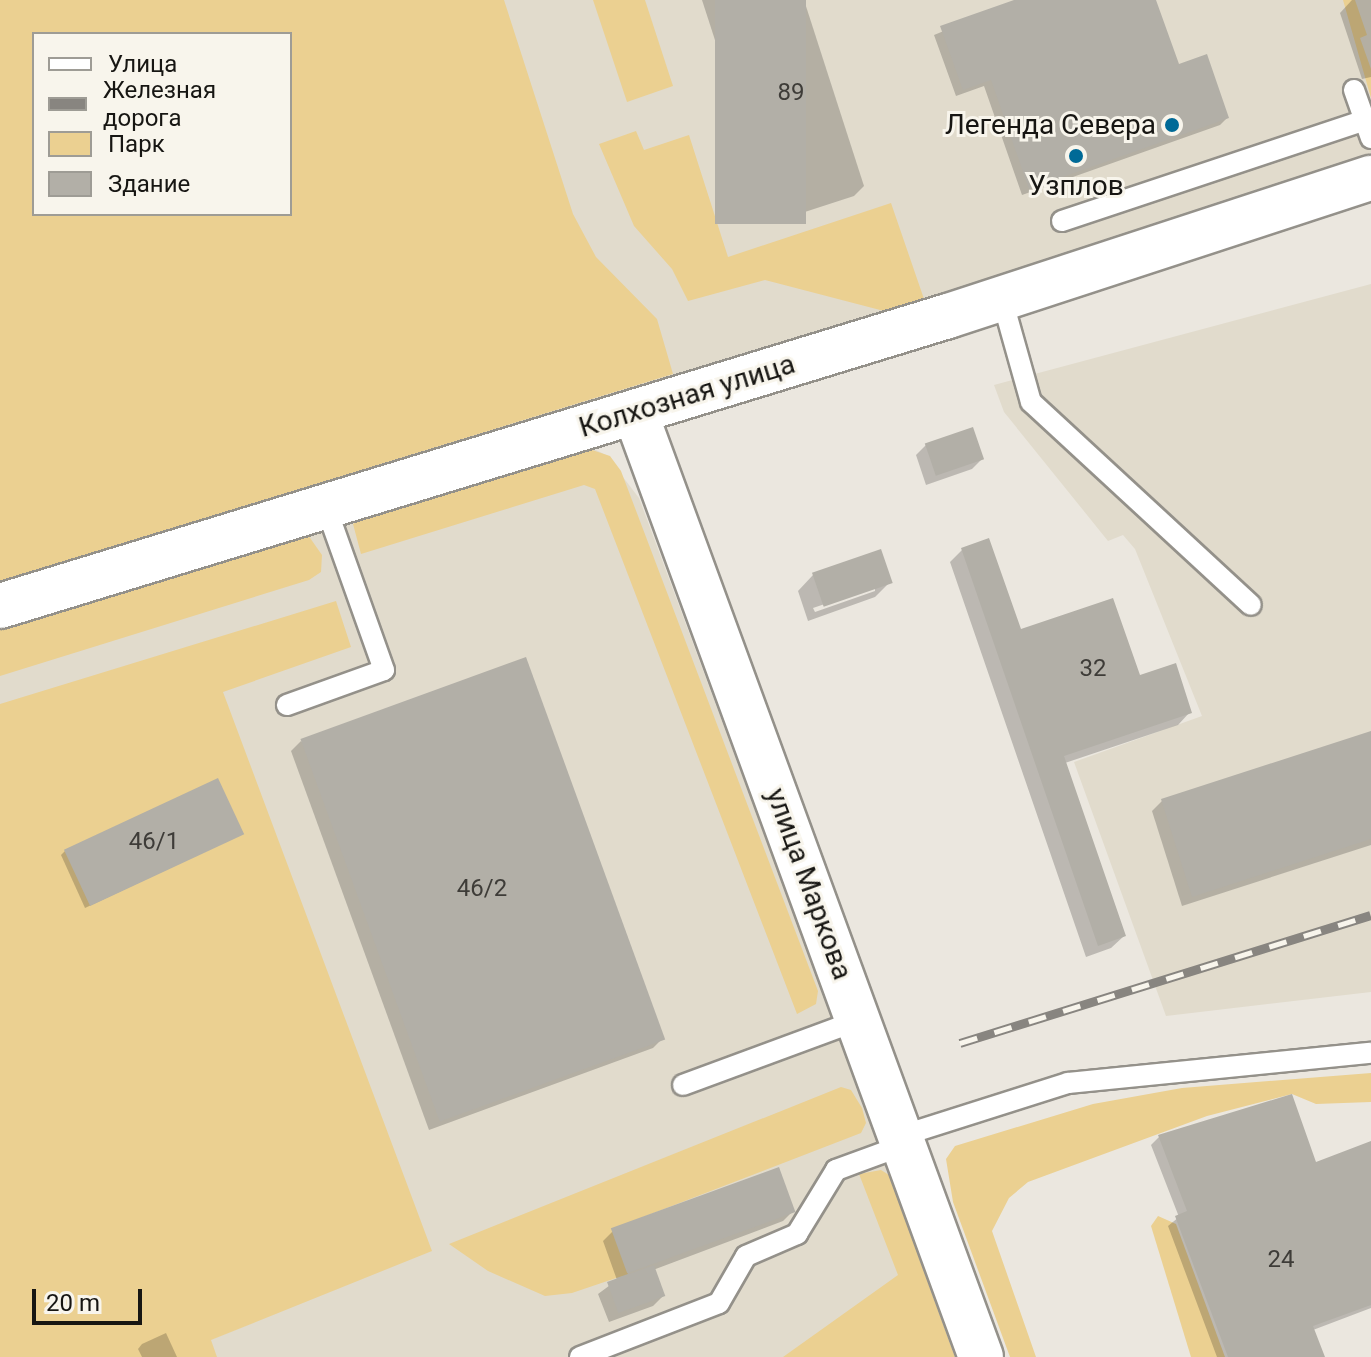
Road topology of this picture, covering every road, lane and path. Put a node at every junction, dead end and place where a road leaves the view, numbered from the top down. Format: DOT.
graph roads {
  1 [pos="1354,90"];
  2 [pos="1368,129"];
  3 [pos="1371,178"];
  4 [pos="1062,221"];
  5 [pos="1002,299"];
  6 [pos="635,412"];
  7 [pos="326,507"];
  8 [pos="1251,605"];
  9 [pos="0,606"];
  10 [pos="287,705"];
  11 [pos="859,1020"];
  12 [pos="1371,1053"];
  13 [pos="683,1085"];
  14 [pos="903,1140"];
  15 [pos="580,1357"];
  16 [pos="981,1357"];
  1 -- 2 [label="lane"];
  2 -- 4 [label="lane"];
  3 -- 5 [label="street, Колхозная улица"];
  5 -- 6 [label="street, Колхозная улица"];
  5 -- 8 [label="lane"];
  6 -- 7 [label="street, Колхозная улица"];
  6 -- 11 [label="street, улица Маркова"];
  7 -- 9 [label="street, Колхозная улица"];
  7 -- 10 [label="lane"];
  11 -- 13 [label="lane"];
  11 -- 14 [label="street, улица Маркова"];
  12 -- 14 [label="lane"];
  14 -- 15 [label="lane"];
  14 -- 16 [label="street, улица Маркова"];
}
